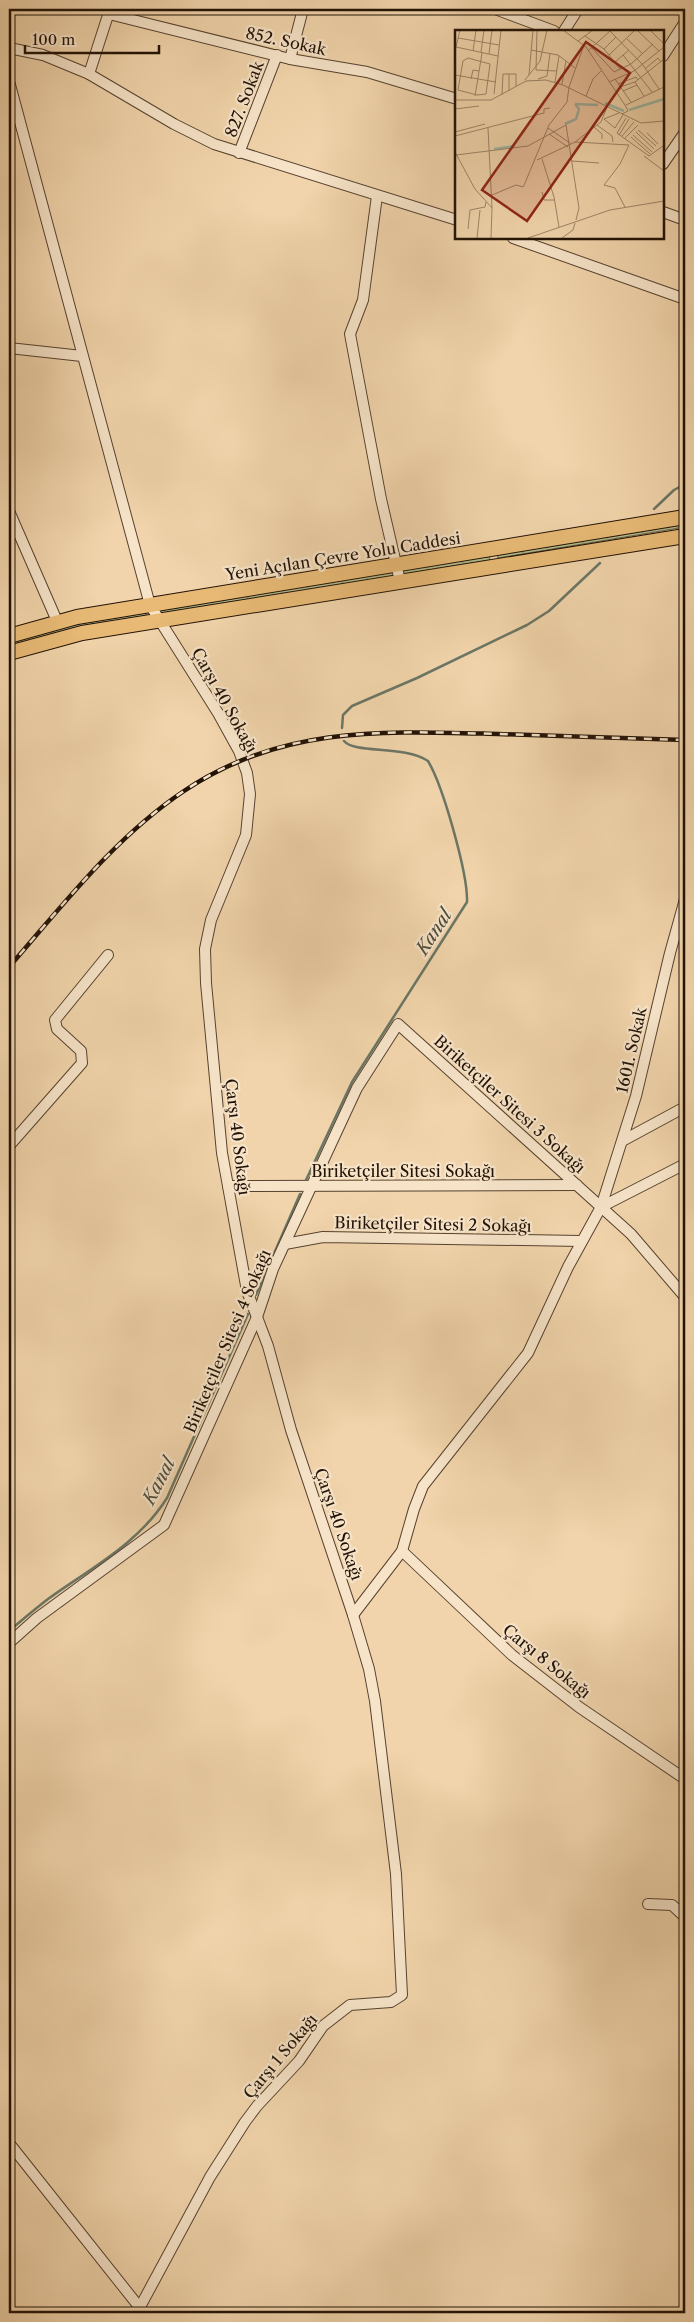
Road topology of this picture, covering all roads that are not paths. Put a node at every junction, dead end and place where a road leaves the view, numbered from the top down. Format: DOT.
graph roads {
  1 [pos="303,9"];
  2 [pos="495,9"];
  3 [pos="578,9"];
  4 [pos="109,11"];
  5 [pos="685,22"];
  6 [pos="551,30"];
  7 [pos="565,30"];
  8 [pos="9,48"];
  9 [pos="664,54"];
  10 [pos="277,55"];
  11 [pos="290,59"];
  12 [pos="89,74"];
  13 [pos="9,81"];
  14 [pos="455,99"];
  15 [pos="685,132"];
  16 [pos="239,153"];
  17 [pos="664,163"];
  18 [pos="377,196"];
  19 [pos="664,212"];
  20 [pos="455,220"];
  21 [pos="685,220"];
  22 [pos="522,239"];
  23 [pos="541,241"];
  24 [pos="685,299"];
  25 [pos="9,348"];
  26 [pos="82,356"];
  27 [pos="9,511"];
  28 [pos="685,517"];
  29 [pos="685,536"];
  30 [pos="396,564"];
  31 [pos="400,581"];
  32 [pos="150,605"];
  33 [pos="58,621"];
  34 [pos="158,621"];
  35 [pos="9,636"];
  36 [pos="9,653"];
  37 [pos="685,899"];
  38 [pos="108,954"];
  39 [pos="398,1024"];
  40 [pos="685,1107"];
  41 [pos="624,1140"];
  42 [pos="9,1146"];
  43 [pos="685,1164"];
  44 [pos="577,1185"];
  45 [pos="228,1186"];
  46 [pos="311,1187"];
  47 [pos="601,1206"];
  48 [pos="581,1241"];
  49 [pos="285,1244"];
  50 [pos="685,1296"];
  51 [pos="257,1317"];
  52 [pos="402,1552"];
  53 [pos="353,1615"];
  54 [pos="9,1643"];
  55 [pos="369,1669"];
  56 [pos="685,1779"];
  57 [pos="648,1904"];
  58 [pos="685,1916"];
  59 [pos="9,2143"];
  60 [pos="142,2310"];
  1 -- 11 [label="street, 827. Sokak"];
  2 -- 6 [label="street"];
  3 -- 7 [label="street"];
  4 -- 10 [label="street, 852. Sokak"];
  4 -- 12 [label="street"];
  5 -- 9 [label="street"];
  8 -- 12 [label="street"];
  10 -- 11 [label="street, 852. Sokak"];
  10 -- 16 [label="street, 827. Sokak"];
  11 -- 14 [label="street, 852. Sokak"];
  12 -- 16 [label="street"];
  13 -- 26 [label="street, Çarşı 40 Sokağı"];
  15 -- 17 [label="street"];
  16 -- 18 [label="street"];
  18 -- 20 [label="street"];
  18 -- 30 [label="street"];
  19 -- 21 [label="street"];
  22 -- 23 [label="street"];
  23 -- 24 [label="street"];
  25 -- 26 [label="street"];
  26 -- 32 [label="street, Çarşı 40 Sokağı"];
  27 -- 33 [label="street"];
  28 -- 30 [label="main road, Yeni Açılan Çevre Yolu Caddesi"];
  29 -- 31 [label="main road, Yeni Açılan Çevre Yolu Caddesi"];
  30 -- 31 [label="street"];
  30 -- 32 [label="main road, Yeni Açılan Çevre Yolu Caddesi"];
  31 -- 34 [label="main road, Yeni Açılan Çevre Yolu Caddesi"];
  32 -- 33 [label="main road, Yeni Açılan Çevre Yolu Caddesi"];
  32 -- 34 [label="street, Çarşı 40 Sokağı"];
  33 -- 35 [label="main road, Yeni Açılan Çevre Yolu Caddesi"];
  34 -- 36 [label="main road, Yeni Açılan Çevre Yolu Caddesi"];
  34 -- 45 [label="street, Çarşı 40 Sokağı"];
  37 -- 41 [label="street, 1601. Sokak"];
  38 -- 42 [label="street"];
  39 -- 44 [label="street, Biriketçiler Sitesi 3 Sokağı"];
  39 -- 46 [label="street, Biriketçiler Sitesi 4 Sokağı"];
  40 -- 41 [label="street"];
  41 -- 47 [label="street, 1601. Sokak"];
  43 -- 47 [label="street"];
  44 -- 46 [label="street, Biriketçiler Sitesi Sokağı"];
  44 -- 47 [label="street, Biriketçiler Sitesi 3 Sokağı"];
  45 -- 46 [label="street, Biriketçiler Sitesi Sokağı"];
  45 -- 51 [label="street, Çarşı 40 Sokağı"];
  46 -- 49 [label="street, Biriketçiler Sitesi 4 Sokağı"];
  47 -- 48 [label="street, 1601. Sokak"];
  47 -- 50 [label="street, Biriketçiler Sitesi 3 Sokağı"];
  48 -- 49 [label="street, Biriketçiler Sitesi 2 Sokağı"];
  48 -- 52 [label="street, 1601. Sokak"];
  49 -- 51 [label="street, Biriketçiler Sitesi 4 Sokağı"];
  51 -- 53 [label="street, Çarşı 40 Sokağı"];
  51 -- 54 [label="street, Biriketçiler Sitesi 4 Sokağı"];
  52 -- 53 [label="street"];
  52 -- 56 [label="street, Çarşı 8 Sokağı"];
  53 -- 55 [label="street, Çarşı 40 Sokağı"];
  55 -- 60 [label="street, Çarşı 1 Sokağı"];
  57 -- 58 [label="street"];
  59 -- 60 [label="street"];
}
